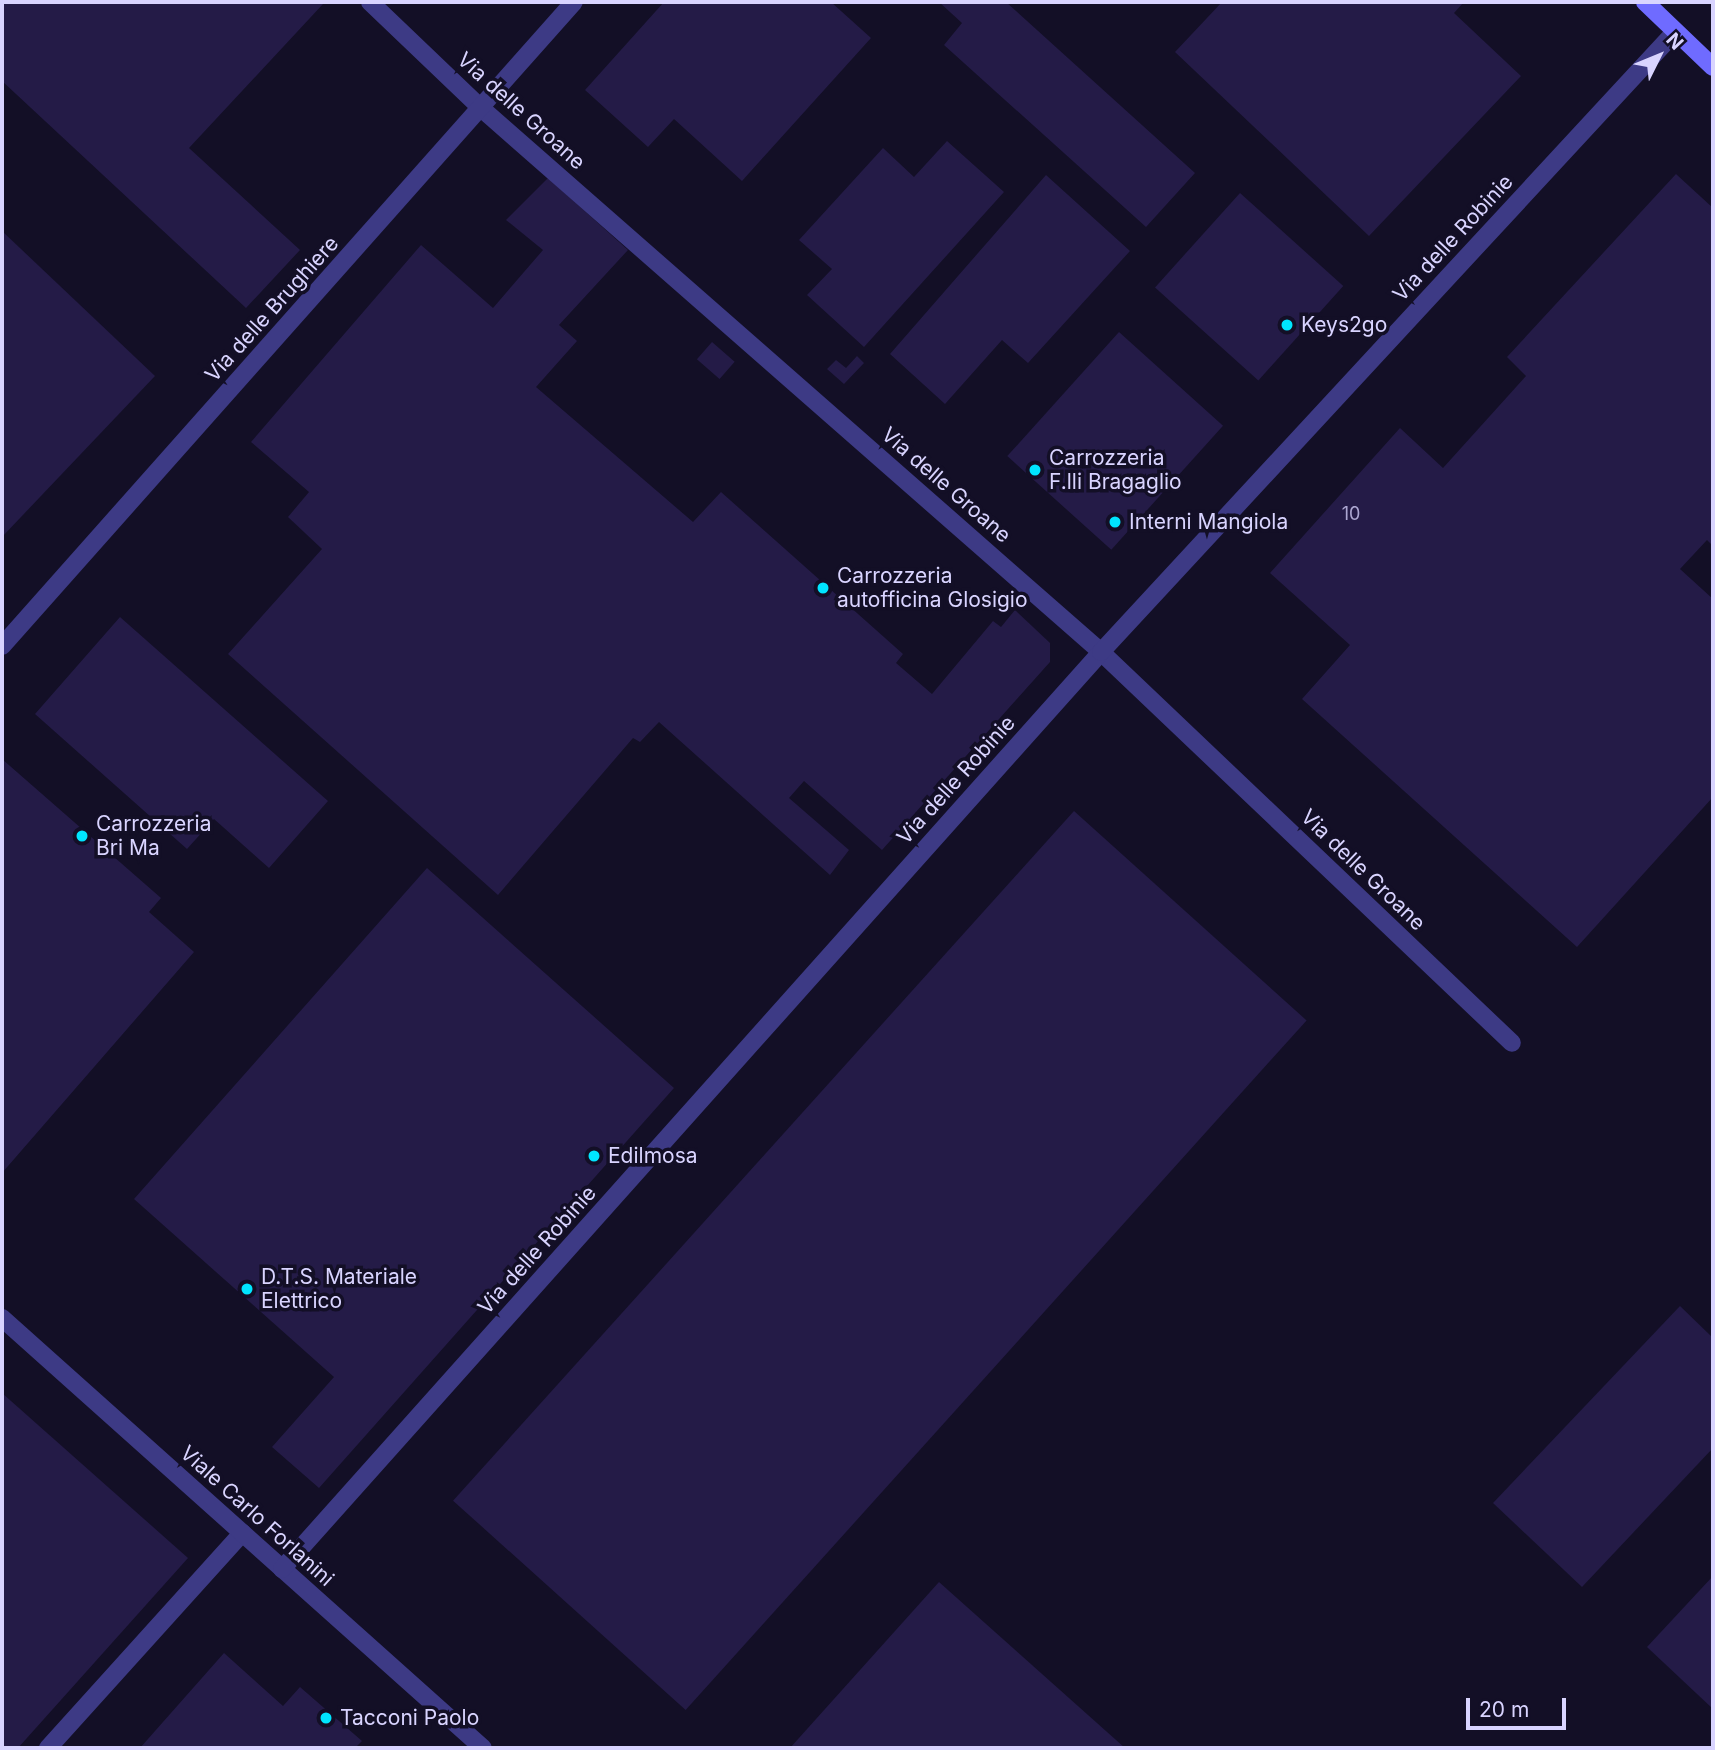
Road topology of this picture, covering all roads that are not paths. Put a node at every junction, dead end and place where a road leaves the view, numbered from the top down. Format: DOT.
graph roads {
  1 [pos="370,2"];
  2 [pos="575,2"];
  3 [pos="1645,2"];
  4 [pos="1675,32"];
  5 [pos="1713,67"];
  6 [pos="481,108"];
  7 [pos="2,646"];
  8 [pos="1101,652"];
  9 [pos="1512,1043"];
  10 [pos="2,1318"];
  11 [pos="242,1533"];
  12 [pos="282,1569"];
  13 [pos="48,1748"];
  14 [pos="483,1748"];
  1 -- 6 [label="street, Via delle Groane"];
  2 -- 6 [label="street, Via delle Brughiere"];
  3 -- 4 [label="street"];
  4 -- 5 [label="street"];
  4 -- 8 [label="street, Via delle Robinie"];
  6 -- 7 [label="street, Via delle Brughiere"];
  6 -- 8 [label="street, Via delle Groane"];
  8 -- 9 [label="street, Via delle Groane"];
  8 -- 12 [label="street, Via delle Robinie"];
  10 -- 11 [label="street, Viale Carlo Forlanini"];
  11 -- 12 [label="street, Viale Carlo Forlanini"];
  11 -- 13 [label="street"];
  12 -- 14 [label="street, Viale Carlo Forlanini"];
}
